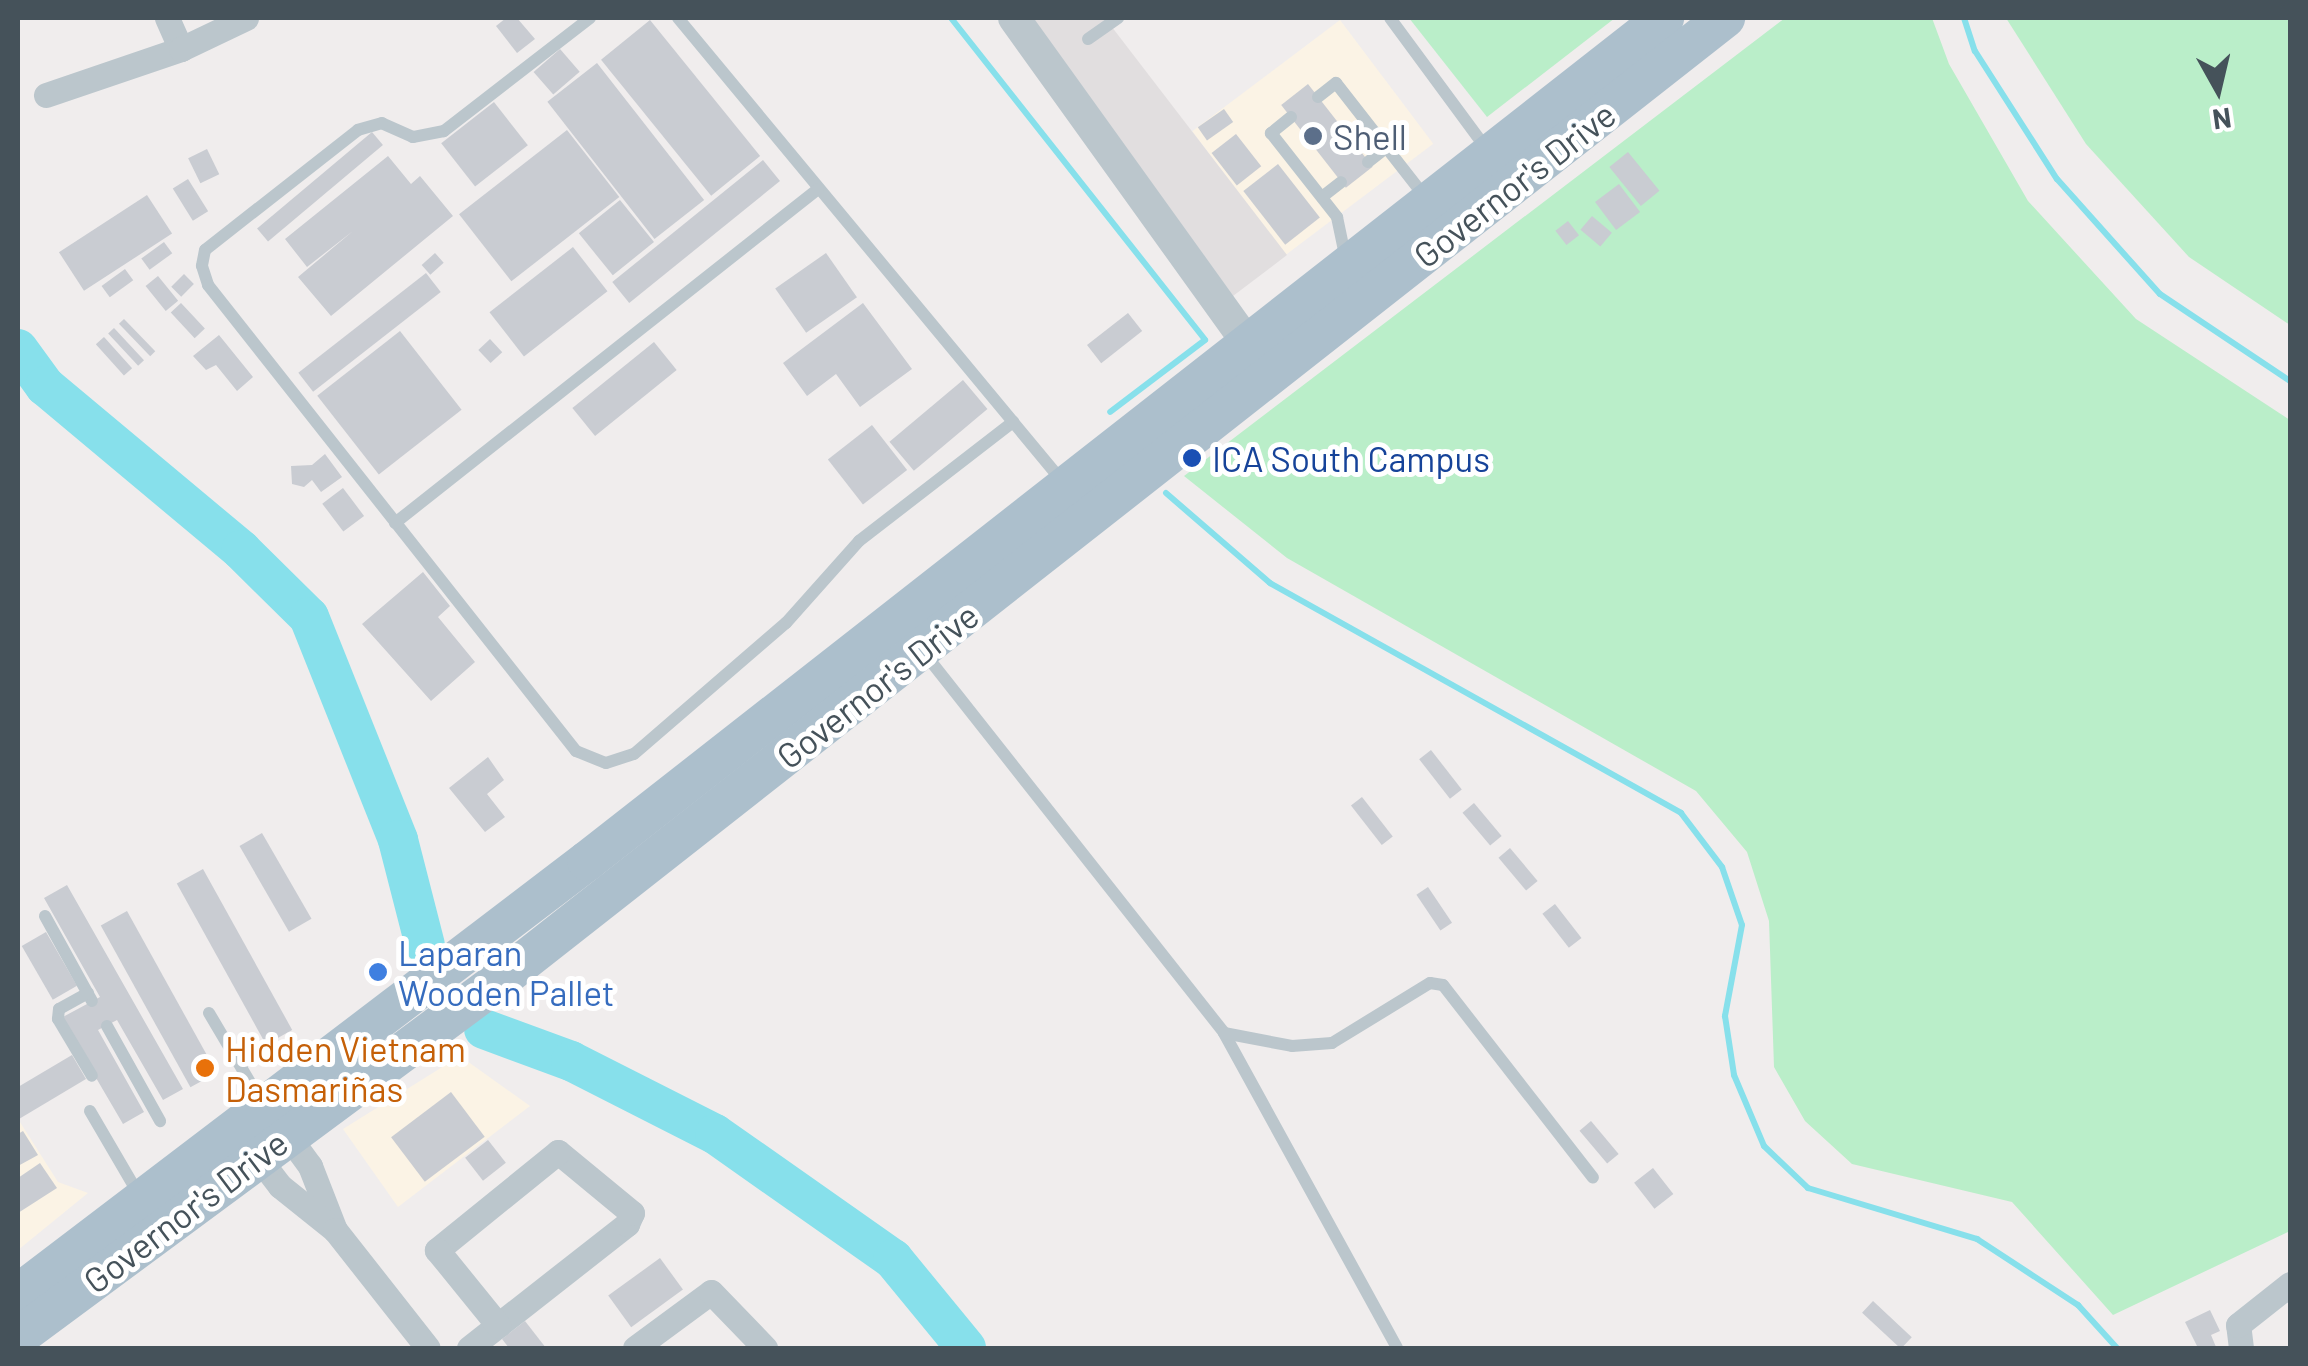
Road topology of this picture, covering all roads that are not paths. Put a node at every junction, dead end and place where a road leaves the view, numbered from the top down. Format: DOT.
graph roads {
  1 [pos="167,18"];
  2 [pos="246,18"];
  3 [pos="590,18"];
  4 [pos="678,18"];
  5 [pos="1014,18"];
  6 [pos="1118,18"];
  7 [pos="1390,18"];
  8 [pos="1664,18"];
  9 [pos="1726,18"];
  10 [pos="1088,39"];
  11 [pos="181,49"];
  12 [pos="46,95"];
  13 [pos="1318,97"];
  14 [pos="1291,117"];
  15 [pos="1386,148"];
  16 [pos="1368,162"];
  17 [pos="1502,169"];
  18 [pos="1342,182"];
  19 [pos="818,189"];
  20 [pos="1322,198"];
  21 [pos="1440,218"];
  22 [pos="1347,268"];
  23 [pos="1260,360"];
  24 [pos="1013,422"];
  25 [pos="1079,502"];
  26 [pos="395,523"];
  27 [pos="909,635"];
  28 [pos="44,916"];
  29 [pos="209,1012"];
  30 [pos="106,1026"];
  31 [pos="1224,1033"];
  32 [pos="92,1076"];
  33 [pos="90,1111"];
  34 [pos="160,1121"];
  35 [pos="261,1131"];
  36 [pos="1594,1178"];
  37 [pos="151,1214"];
  38 [pos="335,1230"];
  39 [pos="2290,1284"];
  40 [pos="18,1294"];
  41 [pos="498,1325"];
  42 [pos="18,1337"];
  43 [pos="428,1348"];
  44 [pos="469,1348"];
  45 [pos="635,1348"];
  46 [pos="765,1348"];
  47 [pos="1397,1348"];
  48 [pos="2241,1348"];
  1 -- 11 [label="street"];
  2 -- 11 [label="street"];
  3 -- 26 [label="lane"];
  4 -- 19 [label="lane"];
  5 -- 23 [label="street"];
  6 -- 10 [label="lane"];
  7 -- 17 [label="lane"];
  8 -- 17 [label="main road, Governor's Drive"];
  9 -- 17 [label="main road, Governor's Drive"];
  11 -- 12 [label="street"];
  13 -- 15 [label="lane"];
  14 -- 20 [label="lane"];
  15 -- 16 [label="lane"];
  15 -- 21 [label="lane"];
  17 -- 21 [label="main road, Governor's Drive"];
  18 -- 20 [label="lane"];
  19 -- 24 [label="lane"];
  19 -- 26 [label="lane"];
  20 -- 22 [label="lane"];
  21 -- 22 [label="main road, Governor's Drive"];
  21 -- 23 [label="main road, Governor's Drive"];
  22 -- 23 [label="main road, Governor's Drive"];
  23 -- 25 [label="main road, Governor's Drive"];
  24 -- 25 [label="lane"];
  24 -- 26 [label="lane"];
  25 -- 27 [label="main road, Governor's Drive"];
  27 -- 31 [label="lane"];
  27 -- 35 [label="main road, Governor's Drive"];
  27 -- 35 [label="main road, Governor's Drive"];
  28 -- 32 [label="lane"];
  29 -- 35 [label="lane"];
  30 -- 34 [label="lane"];
  31 -- 36 [label="lane"];
  31 -- 47 [label="lane"];
  33 -- 37 [label="lane"];
  35 -- 37 [label="main road, Governor's Drive"];
  35 -- 38 [label="street"];
  35 -- 38 [label="street"];
  37 -- 40 [label="main road, Governor's Drive"];
  37 -- 42 [label="main road, Governor's Drive"];
  38 -- 43 [label="street"];
  39 -- 48 [label="street"];
  41 -- 41 [label="street"];
  41 -- 44 [label="street"];
  45 -- 46 [label="street"];
}
